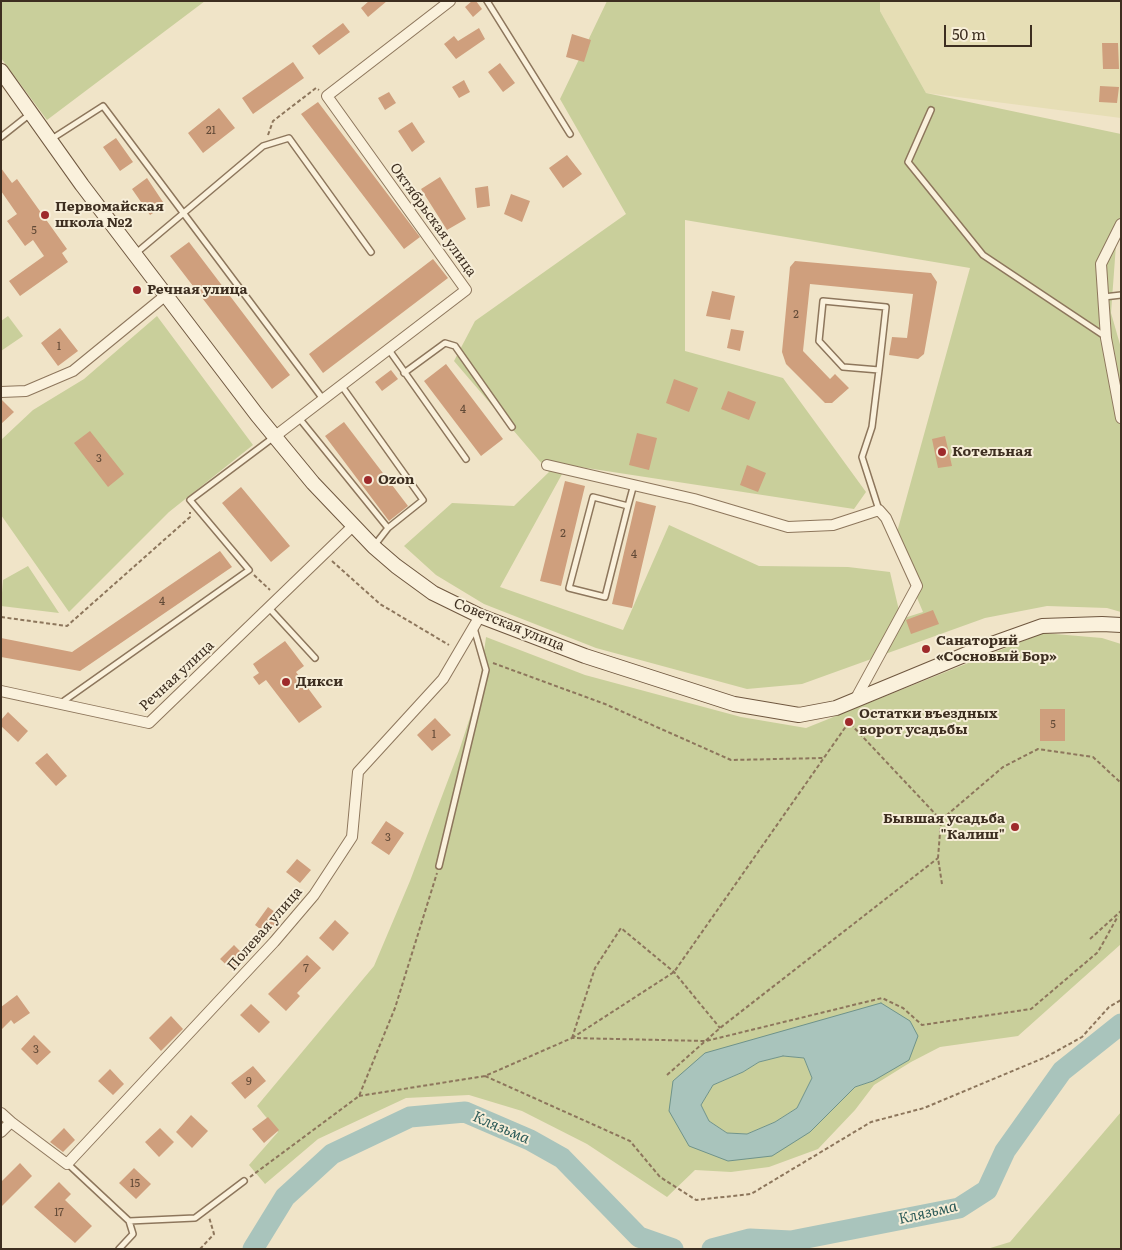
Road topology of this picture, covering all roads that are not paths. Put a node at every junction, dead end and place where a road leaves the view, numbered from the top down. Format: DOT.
graph roads {
  1 [pos="450,1"];
  2 [pos="487,1"];
  3 [pos="1,72"];
  4 [pos="930,110"];
  5 [pos="31,114"];
  6 [pos="570,134"];
  7 [pos="1,137"];
  8 [pos="50,140"];
  9 [pos="184,213"];
  10 [pos="1121,224"];
  11 [pos="371,252"];
  12 [pos="135,255"];
  13 [pos="166,295"];
  14 [pos="1121,295"];
  15 [pos="1103,297"];
  16 [pos="1106,338"];
  17 [pos="389,350"];
  18 [pos="878,370"];
  19 [pos="404,373"];
  20 [pos="341,384"];
  21 [pos="1,392"];
  22 [pos="323,399"];
  23 [pos="299,418"];
  24 [pos="1121,418"];
  25 [pos="512,427"];
  26 [pos="274,437"];
  27 [pos="466,459"];
  28 [pos="547,465"];
  29 [pos="634,484"];
  30 [pos="628,506"];
  31 [pos="879,510"];
  32 [pos="354,525"];
  33 [pos="388,528"];
  34 [pos="374,546"];
  35 [pos="269,608"];
  36 [pos="477,622"];
  37 [pos="1120,623"];
  38 [pos="315,658"];
  39 [pos="1,692"];
  40 [pos="855,700"];
  41 [pos="60,704"];
  42 [pos="439,866"];
  43 [pos="1,1113"];
  44 [pos="11,1122"];
  45 [pos="1,1132"];
  46 [pos="67,1164"];
  47 [pos="244,1181"];
  48 [pos="130,1221"];
  49 [pos="119,1249"];
  1 -- 17 [label="street, Октябрьская улица"];
  2 -- 6 [label="lane"];
  3 -- 5 [label="main road, Советская улица"];
  4 -- 16 [label="lane"];
  5 -- 7 [label="lane"];
  5 -- 8 [label="main road, Советская улица"];
  8 -- 9 [label="lane"];
  8 -- 12 [label="main road, Советская улица"];
  9 -- 11 [label="lane"];
  9 -- 12 [label="lane"];
  9 -- 22 [label="lane"];
  10 -- 15 [label="street"];
  12 -- 13 [label="main road, Советская улица"];
  13 -- 21 [label="street"];
  13 -- 26 [label="main road, Советская улица"];
  14 -- 15 [label="lane"];
  15 -- 16 [label="street"];
  16 -- 24 [label="street"];
  17 -- 19 [label="lane"];
  17 -- 20 [label="street, Октябрьская улица"];
  18 -- 18 [label="lane"];
  18 -- 31 [label="lane"];
  19 -- 25 [label="lane"];
  19 -- 27 [label="lane"];
  20 -- 22 [label="street, Октябрьская улица"];
  20 -- 33 [label="lane"];
  22 -- 23 [label="street, Октябрьская улица"];
  23 -- 26 [label="street, Октябрьская улица"];
  23 -- 33 [label="lane"];
  26 -- 32 [label="main road, Советская улица"];
  26 -- 41 [label="lane"];
  28 -- 29 [label="street"];
  29 -- 30 [label="lane"];
  29 -- 31 [label="street"];
  30 -- 30 [label="lane"];
  31 -- 40 [label="street"];
  32 -- 34 [label="main road, Советская улица"];
  32 -- 35 [label="street, Речная улица"];
  33 -- 34 [label="lane"];
  34 -- 36 [label="main road, Советская улица"];
  35 -- 38 [label="lane"];
  35 -- 41 [label="street, Речная улица"];
  36 -- 40 [label="main road, Советская улица"];
  36 -- 42 [label="lane"];
  36 -- 46 [label="street, Полевая улица"];
  37 -- 40 [label="main road, Советская улица"];
  39 -- 41 [label="street, Речная улица"];
  43 -- 44 [label="street"];
  44 -- 45 [label="street"];
  44 -- 46 [label="street"];
  46 -- 48 [label="lane"];
  47 -- 48 [label="lane"];
  48 -- 49 [label="lane"];
}
